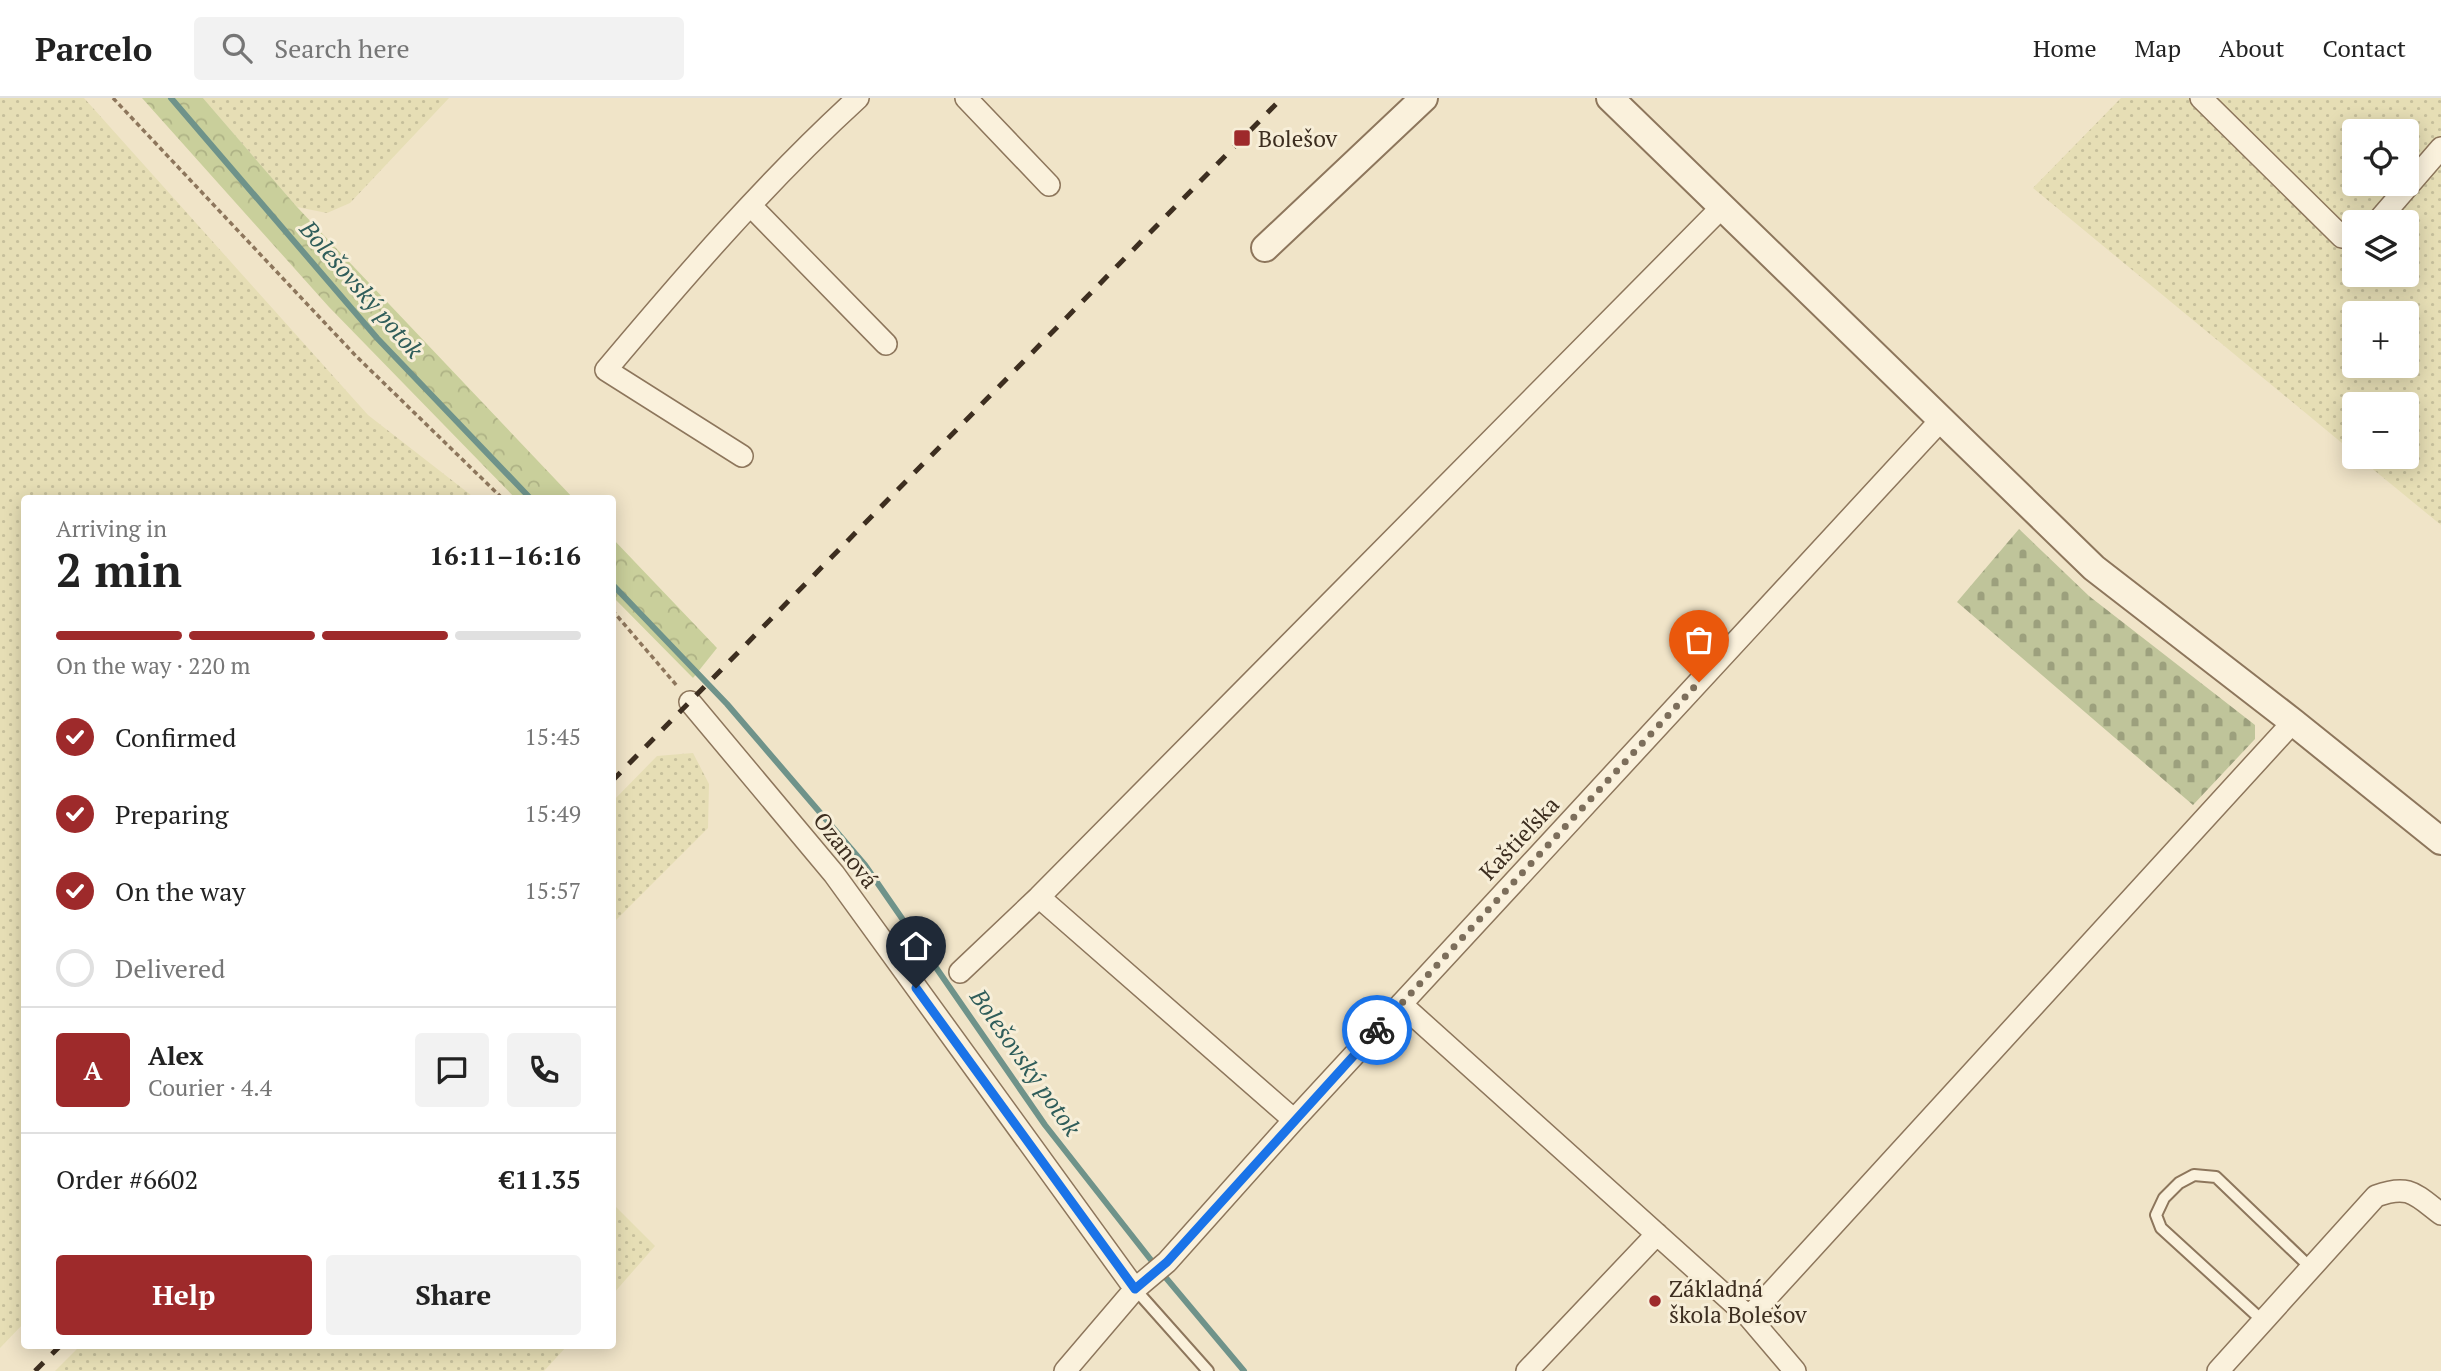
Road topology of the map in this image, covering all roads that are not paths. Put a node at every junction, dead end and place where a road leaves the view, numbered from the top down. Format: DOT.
graph roads {
  1 [pos="858,98"];
  2 [pos="966,98"];
  3 [pos="1424,98"];
  4 [pos="1610,98"];
  5 [pos="2202,98"];
  6 [pos="2441,148"];
  7 [pos="1049,185"];
  8 [pos="751,206"];
  9 [pos="1721,208"];
  10 [pos="2387,210"];
  11 [pos="2342,237"];
  12 [pos="1265,248"];
  13 [pos="886,344"];
  14 [pos="1941,420"];
  15 [pos="742,456"];
  16 [pos="690,702"];
  17 [pos="2293,722"];
  18 [pos="2441,841"];
  19 [pos="1039,897"];
  20 [pos="960,972"];
  21 [pos="1401,1004"];
  22 [pos="1294,1120"];
  23 [pos="2441,1214"];
  24 [pos="1657,1234"];
  25 [pos="2311,1268"];
  26 [pos="1135,1289"];
  27 [pos="1749,1317"];
  28 [pos="2264,1322"];
  29 [pos="1065,1371"];
  30 [pos="1208,1371"];
  31 [pos="1527,1371"];
  32 [pos="1795,1371"];
  33 [pos="2218,1371"];
  1 -- 8 [label="street"];
  2 -- 7 [label="street"];
  3 -- 12 [label="street"];
  4 -- 9 [label="street"];
  5 -- 11 [label="street"];
  6 -- 10 [label="street"];
  8 -- 13 [label="street"];
  8 -- 15 [label="street"];
  9 -- 14 [label="street"];
  9 -- 19 [label="street"];
  14 -- 17 [label="street"];
  14 -- 21 [label="street, Kaštieľska"];
  16 -- 26 [label="street, Ozanová"];
  17 -- 18 [label="street"];
  17 -- 27 [label="street"];
  19 -- 20 [label="street"];
  19 -- 22 [label="street"];
  21 -- 22 [label="street, Kaštieľska"];
  21 -- 24 [label="street"];
  22 -- 26 [label="street, Kaštieľska"];
  23 -- 25 [label="street"];
  24 -- 27 [label="street"];
  24 -- 31 [label="street"];
  25 -- 28 [label="street"];
  25 -- 28 [label="lane"];
  26 -- 29 [label="street"];
  26 -- 30 [label="lane"];
  27 -- 32 [label="street"];
  28 -- 33 [label="street"];
}
